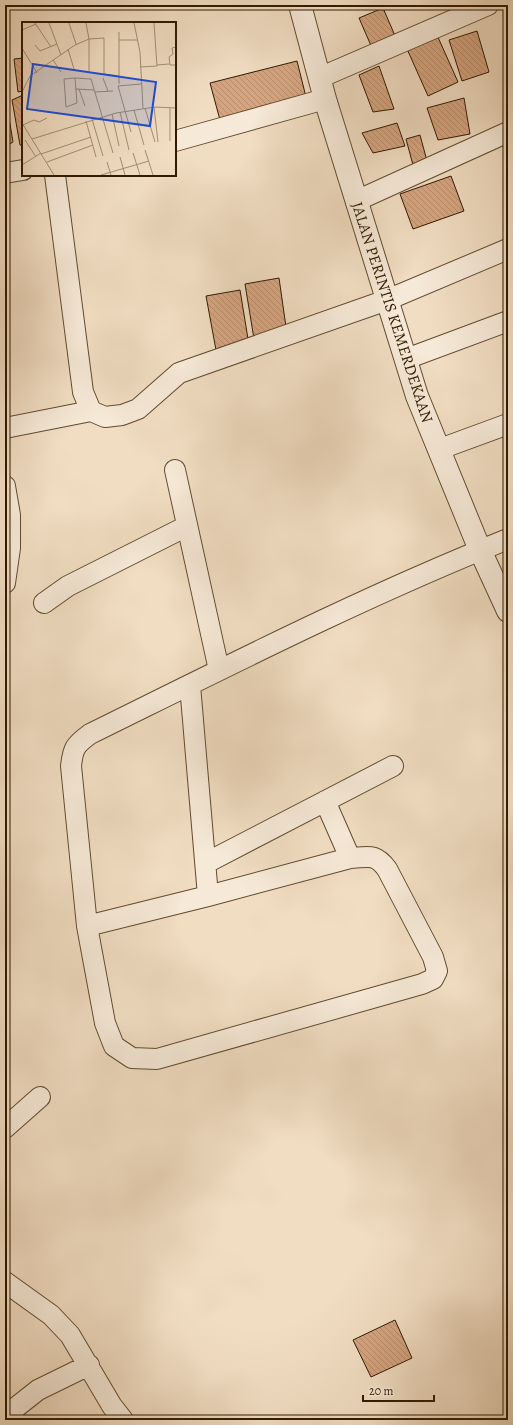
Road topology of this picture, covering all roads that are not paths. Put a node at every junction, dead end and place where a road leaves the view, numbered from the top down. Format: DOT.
graph roads {
  1 [pos="300,5"];
  2 [pos="488,5"];
  3 [pos="319,78"];
  4 [pos="325,99"];
  5 [pos="508,132"];
  6 [pos="176,141"];
  7 [pos="22,170"];
  8 [pos="5,173"];
  9 [pos="56,176"];
  10 [pos="356,201"];
  11 [pos="508,249"];
  12 [pos="387,300"];
  13 [pos="508,321"];
  14 [pos="406,360"];
  15 [pos="91,411"];
  16 [pos="508,424"];
  17 [pos="5,428"];
  18 [pos="440,449"];
  19 [pos="175,470"];
  20 [pos="5,486"];
  21 [pos="187,526"];
  22 [pos="508,539"];
  23 [pos="480,550"];
  24 [pos="5,583"];
  25 [pos="44,603"];
  26 [pos="508,611"];
  27 [pos="219,670"];
  28 [pos="190,685"];
  29 [pos="393,766"];
  30 [pos="325,801"];
  31 [pos="350,858"];
  32 [pos="206,863"];
  33 [pos="208,896"];
  34 [pos="87,926"];
  35 [pos="40,1096"];
  36 [pos="5,1128"];
  37 [pos="5,1282"];
  38 [pos="89,1365"];
  39 [pos="5,1416"];
  40 [pos="123,1420"];
  1 -- 3 [label="street, JALAN PERINTIS KEMERDEKAAN"];
  2 -- 3 [label="street"];
  3 -- 4 [label="street, JALAN PERINTIS KEMERDEKAAN"];
  4 -- 6 [label="street"];
  4 -- 10 [label="street, JALAN PERINTIS KEMERDEKAAN"];
  5 -- 10 [label="street"];
  7 -- 8 [label="street"];
  9 -- 15 [label="street"];
  10 -- 12 [label="street, JALAN PERINTIS KEMERDEKAAN"];
  11 -- 12 [label="street"];
  12 -- 14 [label="street, JALAN PERINTIS KEMERDEKAAN"];
  12 -- 15 [label="street"];
  13 -- 14 [label="street"];
  14 -- 18 [label="street, JALAN PERINTIS KEMERDEKAAN"];
  15 -- 17 [label="street"];
  16 -- 18 [label="street"];
  18 -- 23 [label="street, JALAN PERINTIS KEMERDEKAAN"];
  19 -- 21 [label="street"];
  20 -- 24 [label="street"];
  21 -- 25 [label="street"];
  21 -- 27 [label="street"];
  22 -- 23 [label="street"];
  23 -- 26 [label="street, JALAN PERINTIS KEMERDEKAAN"];
  23 -- 27 [label="street"];
  27 -- 28 [label="street"];
  28 -- 32 [label="street"];
  28 -- 34 [label="street"];
  29 -- 30 [label="street"];
  30 -- 31 [label="street"];
  30 -- 32 [label="street"];
  31 -- 33 [label="street"];
  31 -- 34 [label="street"];
  32 -- 33 [label="street"];
  33 -- 34 [label="street"];
  35 -- 36 [label="street"];
  37 -- 38 [label="street"];
  38 -- 39 [label="street"];
  38 -- 40 [label="street"];
}
